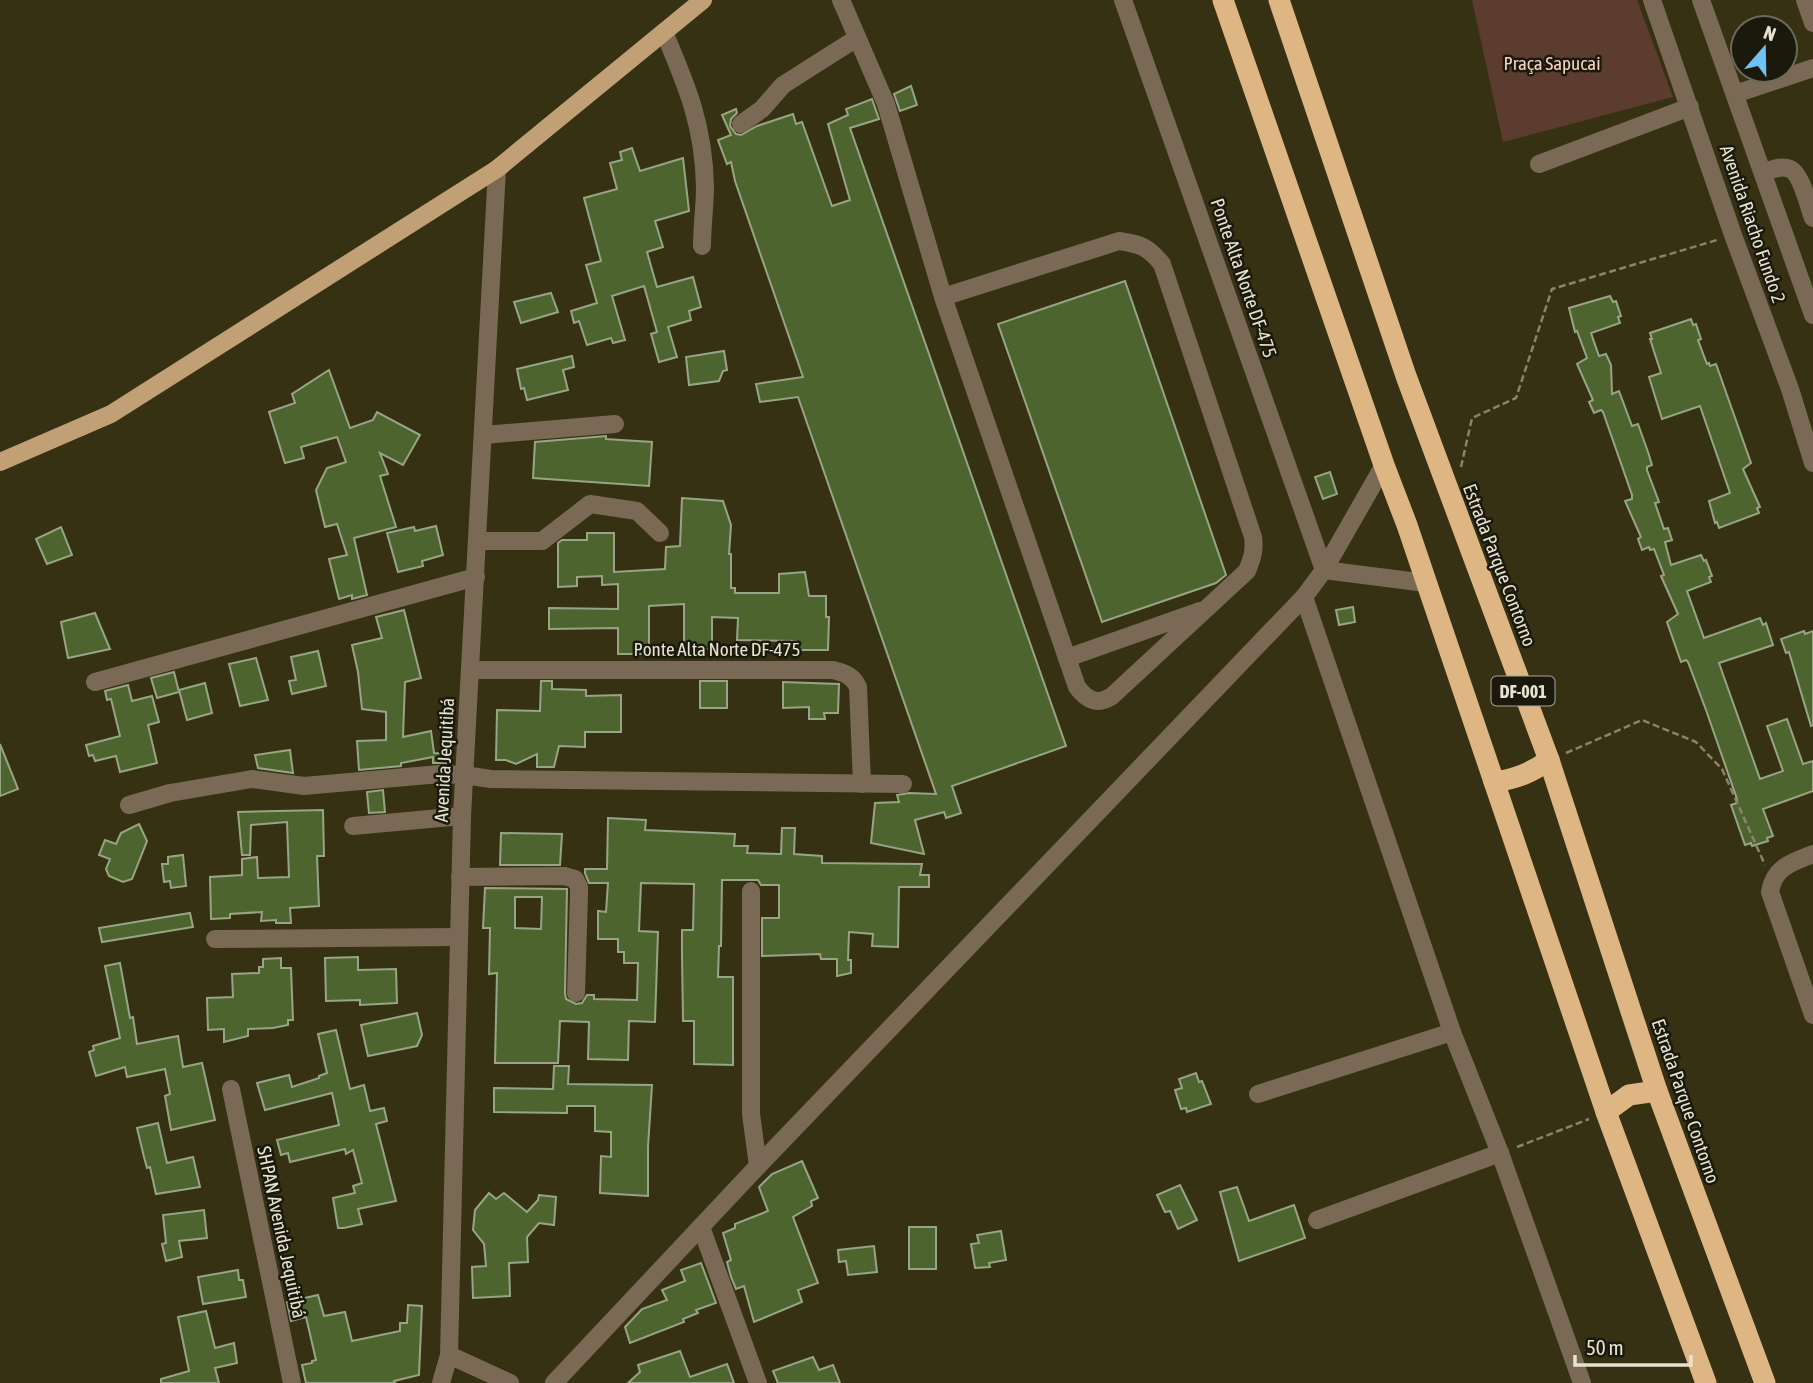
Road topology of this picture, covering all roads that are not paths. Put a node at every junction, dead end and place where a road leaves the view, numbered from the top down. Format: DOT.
graph roads {
  1 [pos="703,0"];
  2 [pos="841,0"];
  3 [pos="1124,0"];
  4 [pos="1223,0"];
  5 [pos="1279,0"];
  6 [pos="1652,0"];
  7 [pos="1805,0"];
  8 [pos="1705,2"];
  9 [pos="1813,23"];
  10 [pos="664,32"];
  11 [pos="857,38"];
  12 [pos="1813,68"];
  13 [pos="1735,94"];
  14 [pos="1690,107"];
  15 [pos="741,124"];
  16 [pos="1539,164"];
  17 [pos="497,169"];
  18 [pos="1764,172"];
  19 [pos="1813,218"];
  20 [pos="702,246"];
  21 [pos="943,297"];
  22 [pos="1813,315"];
  23 [pos="615,424"];
  24 [pos="1808,426"];
  25 [pos="484,435"];
  26 [pos="0,461"];
  27 [pos="1813,463"];
  28 [pos="1384,465"];
  29 [pos="660,533"];
  30 [pos="478,541"];
  31 [pos="1324,570"];
  32 [pos="476,577"];
  33 [pos="1426,583"];
  34 [pos="1304,597"];
  35 [pos="1206,609"];
  36 [pos="1067,658"];
  37 [pos="471,670"];
  38 [pos="95,682"];
  39 [pos="1549,760"];
  40 [pos="464,775"];
  41 [pos="1494,782"];
  42 [pos="862,784"];
  43 [pos="904,784"];
  44 [pos="129,805"];
  45 [pos="462,816"];
  46 [pos="353,826"];
  47 [pos="1813,854"];
  48 [pos="460,877"];
  49 [pos="751,891"];
  50 [pos="458,936"];
  51 [pos="215,939"];
  52 [pos="576,993"];
  53 [pos="1813,1016"];
  54 [pos="1452,1032"];
  55 [pos="231,1089"];
  56 [pos="1657,1091"];
  57 [pos="1258,1094"];
  58 [pos="1606,1112"];
  59 [pos="1500,1153"];
  60 [pos="758,1166"];
  61 [pos="1317,1220"];
  62 [pos="701,1227"];
  63 [pos="449,1354"];
  64 [pos="292,1383"];
  65 [pos="441,1383"];
  66 [pos="510,1383"];
  67 [pos="554,1383"];
  68 [pos="758,1383"];
  69 [pos="1582,1383"];
  70 [pos="1706,1383"];
  71 [pos="1765,1383"];
  1 -- 10 [label="main road"];
  2 -- 11 [label="street"];
  3 -- 31 [label="street, Ponte Alta Norte DF-475"];
  4 -- 28 [label="highway, DF-001"];
  5 -- 39 [label="highway, Estrada Parque Contorno / DF-001"];
  6 -- 14 [label="street, Avenida Riacho Fundo 2"];
  7 -- 9 [label="street"];
  8 -- 13 [label="street, Avenida Riacho Fundo 2"];
  10 -- 17 [label="main road"];
  10 -- 20 [label="street"];
  11 -- 15 [label="street"];
  11 -- 21 [label="street"];
  12 -- 13 [label="street"];
  13 -- 18 [label="street, Avenida Riacho Fundo 2"];
  14 -- 16 [label="street"];
  14 -- 24 [label="street, Avenida Riacho Fundo 2"];
  17 -- 25 [label="street, Avenida Jequitibá"];
  17 -- 26 [label="main road"];
  18 -- 19 [label="street"];
  18 -- 22 [label="street, Avenida Riacho Fundo 2"];
  21 -- 35 [label="street"];
  21 -- 36 [label="street"];
  23 -- 25 [label="street"];
  24 -- 27 [label="street, Avenida Riacho Fundo 2"];
  25 -- 30 [label="street, Avenida Jequitibá"];
  28 -- 31 [label="street"];
  28 -- 33 [label="highway, DF-001"];
  29 -- 30 [label="street"];
  30 -- 32 [label="street, Avenida Jequitibá"];
  31 -- 33 [label="street"];
  31 -- 34 [label="street"];
  32 -- 37 [label="street, Avenida Jequitibá"];
  32 -- 38 [label="street"];
  33 -- 41 [label="highway, DF-001"];
  34 -- 54 [label="street"];
  34 -- 60 [label="street"];
  35 -- 36 [label="street"];
  35 -- 36 [label="street"];
  37 -- 40 [label="street, Avenida Jequitibá"];
  37 -- 42 [label="street, Ponte Alta Norte DF-475"];
  39 -- 41 [label="highway"];
  39 -- 56 [label="highway, Estrada Parque Contorno / DF-001"];
  40 -- 42 [label="street"];
  40 -- 44 [label="street"];
  40 -- 45 [label="street, Avenida Jequitibá"];
  41 -- 58 [label="highway, DF-001"];
  42 -- 43 [label="street"];
  45 -- 46 [label="street"];
  45 -- 48 [label="street, Avenida Jequitibá"];
  47 -- 53 [label="street"];
  48 -- 50 [label="street, Avenida Jequitibá"];
  48 -- 52 [label="street"];
  49 -- 60 [label="street"];
  50 -- 51 [label="street"];
  50 -- 63 [label="street, Avenida Jequitibá"];
  54 -- 57 [label="street"];
  54 -- 59 [label="street"];
  55 -- 64 [label="street, SHPAN Avenida Jequitibá"];
  56 -- 58 [label="highway"];
  56 -- 71 [label="highway, Estrada Parque Contorno / DF-001"];
  58 -- 70 [label="highway, DF-001"];
  59 -- 61 [label="street"];
  59 -- 69 [label="street"];
  60 -- 62 [label="street"];
  62 -- 67 [label="street"];
  62 -- 68 [label="street"];
  63 -- 65 [label="street"];
  63 -- 66 [label="street"];
}
